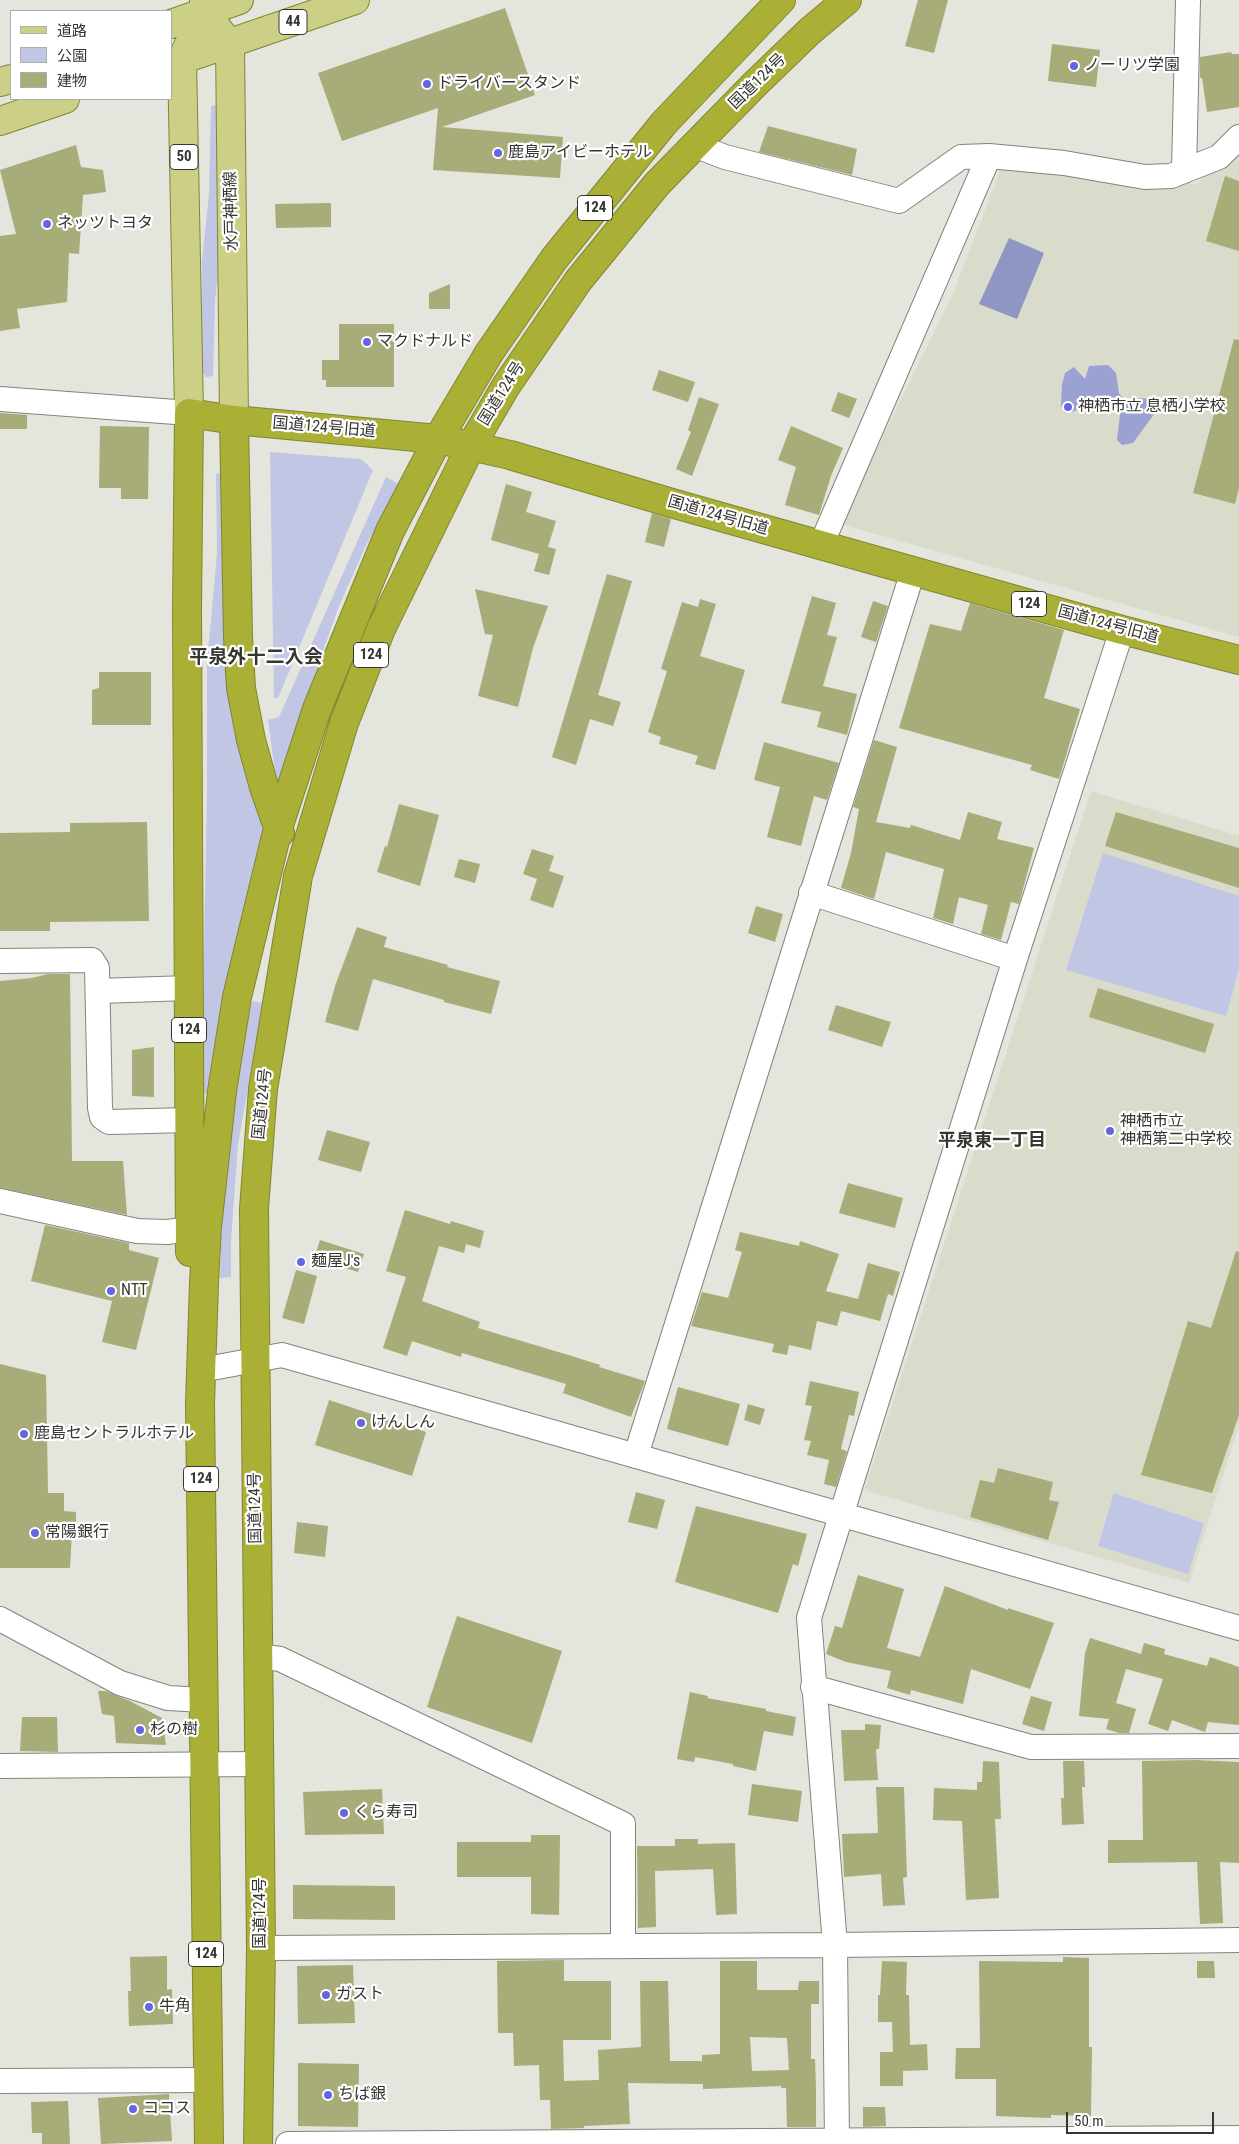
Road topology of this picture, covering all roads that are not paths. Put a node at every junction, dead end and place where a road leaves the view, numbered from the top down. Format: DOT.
graph roads {
  1 [pos="239,0"];
  2 [pos="355,0"];
  3 [pos="781,0"];
  4 [pos="847,0"];
  5 [pos="1188,0"];
  6 [pos="204,6"];
  7 [pos="172,23"];
  8 [pos="230,44"];
  9 [pos="177,61"];
  10 [pos="62,100"];
  11 [pos="0,121"];
  12 [pos="1239,137"];
  13 [pos="694,145"];
  14 [pos="990,156"];
  15 [pos="1184,171"];
  16 [pos="0,399"];
  17 [pos="189,413"];
  18 [pos="234,420"];
  19 [pos="438,438"];
  20 [pos="471,446"];
  21 [pos="821,545"];
  22 [pos="914,571"];
  23 [pos="1122,630"];
  24 [pos="1239,660"];
  25 [pos="278,828"];
  26 [pos="298,876"];
  27 [pos="811,893"];
  28 [pos="1015,959"];
  29 [pos="0,961"];
  30 [pos="189,988"];
  31 [pos="98,991"];
  32 [pos="189,1120"];
  33 [pos="0,1201"];
  34 [pos="198,1229"];
  35 [pos="254,1360"];
  36 [pos="201,1370"];
  37 [pos="636,1455"];
  38 [pos="841,1515"];
  39 [pos="0,1619"];
  40 [pos="1239,1628"];
  41 [pos="258,1656"];
  42 [pos="813,1687"];
  43 [pos="203,1700"];
  44 [pos="1239,1746"];
  45 [pos="204,1764"];
  46 [pos="260,1764"];
  47 [pos="0,1766"];
  48 [pos="1239,1940"];
  49 [pos="623,1945"];
  50 [pos="835,1945"];
  51 [pos="261,1948"];
  52 [pos="208,2080"];
  53 [pos="0,2081"];
  54 [pos="1239,2138"];
  55 [pos="837,2142"];
  56 [pos="209,2144"];
  57 [pos="258,2144"];
  58 [pos="288,2144"];
  1 -- 6 [label="main road"];
  2 -- 8 [label="main road, 44"];
  3 -- 19 [label="highway, 国道124号 / 124"];
  4 -- 13 [label="highway, 国道124号 / 124"];
  5 -- 15 [label="street"];
  6 -- 7 [label="main road"];
  6 -- 8 [label="main road"];
  6 -- 9 [label="main road, 50"];
  8 -- 9 [label="main road, 44"];
  8 -- 18 [label="main road, 水戸神栖線"];
  9 -- 17 [label="main road, 50"];
  10 -- 11 [label="main road"];
  12 -- 15 [label="street"];
  13 -- 14 [label="street"];
  13 -- 20 [label="highway, 国道124号 / 124"];
  14 -- 15 [label="street"];
  14 -- 21 [label="street"];
  16 -- 17 [label="street"];
  17 -- 18 [label="highway, 国道124号旧道 / 124"];
  17 -- 30 [label="highway, 国道124号 / 124"];
  18 -- 19 [label="highway, 国道124号旧道 / 124"];
  18 -- 25 [label="highway"];
  19 -- 20 [label="highway, 国道124号旧道 / 124"];
  19 -- 25 [label="highway, 国道124号 / 124"];
  20 -- 21 [label="highway, 国道124号旧道 / 124"];
  20 -- 26 [label="highway, 国道124号 / 124"];
  21 -- 22 [label="highway, 国道124号旧道 / 124"];
  22 -- 23 [label="highway, 国道124号旧道 / 124"];
  22 -- 27 [label="street"];
  23 -- 24 [label="highway, 国道124号旧道 / 124"];
  23 -- 28 [label="street"];
  25 -- 26 [label="highway"];
  25 -- 34 [label="highway, 国道124号 / 124"];
  26 -- 35 [label="highway, 国道124号 / 124"];
  27 -- 28 [label="street"];
  27 -- 37 [label="street"];
  28 -- 38 [label="street"];
  29 -- 31 [label="street"];
  30 -- 31 [label="street"];
  30 -- 32 [label="highway, 国道124号 / 124"];
  31 -- 32 [label="street"];
  32 -- 34 [label="highway, 国道124号 / 124"];
  33 -- 34 [label="street"];
  34 -- 36 [label="highway, 国道124号 / 124"];
  35 -- 36 [label="street"];
  35 -- 37 [label="street"];
  35 -- 41 [label="highway, 国道124号 / 124"];
  36 -- 43 [label="highway, 国道124号 / 124"];
  37 -- 38 [label="street"];
  38 -- 40 [label="street"];
  38 -- 42 [label="street"];
  39 -- 43 [label="street"];
  41 -- 46 [label="highway, 国道124号 / 124"];
  41 -- 49 [label="street"];
  42 -- 44 [label="street"];
  42 -- 50 [label="street"];
  43 -- 45 [label="highway, 国道124号 / 124"];
  45 -- 46 [label="street"];
  45 -- 47 [label="street"];
  45 -- 52 [label="highway, 国道124号 / 124"];
  46 -- 51 [label="highway, 国道124号 / 124"];
  48 -- 50 [label="street"];
  49 -- 50 [label="street"];
  49 -- 51 [label="street"];
  50 -- 55 [label="street"];
  51 -- 57 [label="highway, 国道124号 / 124"];
  52 -- 53 [label="street"];
  52 -- 56 [label="highway, 国道124号 / 124"];
  54 -- 55 [label="street"];
  55 -- 58 [label="street"];
}
